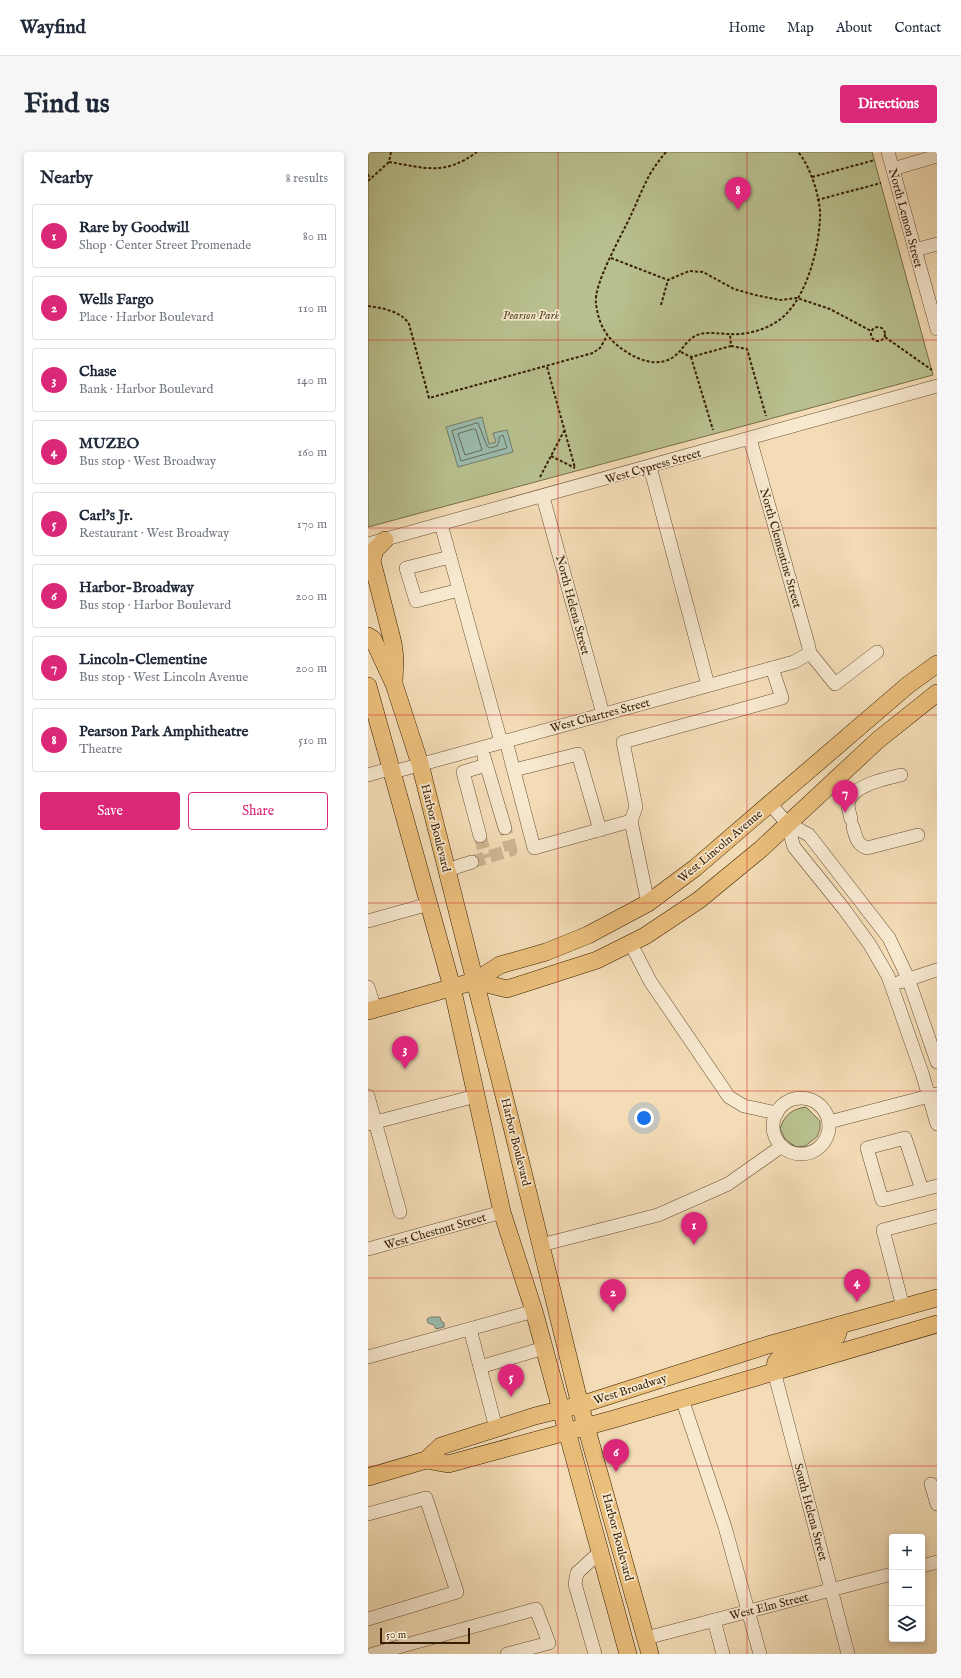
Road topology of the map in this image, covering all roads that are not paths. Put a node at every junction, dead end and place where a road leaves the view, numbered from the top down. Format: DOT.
graph roads {
  1 [pos="888,152"];
  2 [pos="937,156"];
  3 [pos="893,168"];
  4 [pos="937,244"];
  5 [pos="915,250"];
  6 [pos="937,330"];
  7 [pos="937,386"];
  8 [pos="750,439"];
  9 [pos="650,467"];
  10 [pos="543,497"];
  11 [pos="441,524"];
  12 [pos="385,540"];
  13 [pos="368,544"];
  14 [pos="450,557"];
  15 [pos="459,590"];
  16 [pos="368,636"];
  17 [pos="877,652"];
  18 [pos="808,655"];
  19 [pos="937,664"];
  20 [pos="772,668"];
  21 [pos="394,684"];
  22 [pos="708,685"];
  23 [pos="368,686"];
  24 [pos="937,693"];
  25 [pos="602,714"];
  26 [pos="504,741"];
  27 [pos="481,748"];
  28 [pos="420,764"];
  29 [pos="486,765"];
  30 [pos="393,770"];
  31 [pos="514,770"];
  32 [pos="368,775"];
  33 [pos="902,775"];
  34 [pos="770,804"];
  35 [pos="631,822"];
  36 [pos="787,823"];
  37 [pos="505,828"];
  38 [pos="600,830"];
  39 [pos="918,835"];
  40 [pos="480,836"];
  41 [pos="472,862"];
  42 [pos="447,870"];
  43 [pos="648,903"];
  44 [pos="429,904"];
  45 [pos="368,921"];
  46 [pos="630,944"];
  47 [pos="937,970"];
  48 [pos="908,978"];
  49 [pos="475,981"];
  50 [pos="891,985"];
  51 [pos="368,987"];
  52 [pos="452,987"];
  53 [pos="371,1010"];
  54 [pos="937,1062"];
  55 [pos="933,1095"];
  56 [pos="368,1096"];
  57 [pos="476,1096"];
  58 [pos="777,1113"];
  59 [pos="829,1122"];
  60 [pos="372,1123"];
  61 [pos="937,1124"];
  62 [pos="782,1146"];
  63 [pos="937,1186"];
  64 [pos="922,1190"];
  65 [pos="400,1212"];
  66 [pos="502,1212"];
  67 [pos="937,1216"];
  68 [pos="541,1245"];
  69 [pos="368,1249"];
  70 [pos="937,1298"];
  71 [pos="903,1307"];
  72 [pos="534,1311"];
  73 [pos="937,1324"];
  74 [pos="840,1325"];
  75 [pos="470,1329"];
  76 [pos="544,1348"];
  77 [pos="368,1357"];
  78 [pos="480,1367"];
  79 [pos="774,1371"];
  80 [pos="682,1399"];
  81 [pos="580,1405"];
  82 [pos="561,1410"];
  83 [pos="587,1427"];
  84 [pos="496,1428"];
  85 [pos="567,1431"];
  86 [pos="426,1460"];
  87 [pos="368,1477"];
  88 [pos="931,1484"];
  89 [pos="937,1504"];
  90 [pos="368,1514"];
  91 [pos="600,1551"];
  92 [pos="937,1562"];
  93 [pos="925,1565"];
  94 [pos="889,1575"];
  95 [pos="831,1591"];
  96 [pos="748,1612"];
  97 [pos="368,1619"];
  98 [pos="714,1620"];
  99 [pos="648,1646"];
  100 [pos="372,1654"];
  101 [pos="507,1654"];
  102 [pos="595,1654"];
  103 [pos="628,1654"];
  104 [pos="723,1654"];
  105 [pos="760,1654"];
  106 [pos="848,1654"];
  1 -- 3 [label="street, North Lemon Street"];
  2 -- 3 [label="street"];
  3 -- 5 [label="street, North Lemon Street"];
  4 -- 5 [label="street"];
  5 -- 6 [label="street, North Lemon Street"];
  7 -- 8 [label="street, West Cypress Street"];
  8 -- 9 [label="street, West Cypress Street"];
  8 -- 18 [label="street, North Clementine Street"];
  9 -- 10 [label="street, West Cypress Street"];
  9 -- 22 [label="street"];
  10 -- 11 [label="street, West Cypress Street"];
  10 -- 25 [label="street, North Helena Street"];
  11 -- 12 [label="street, West Cypress Street"];
  11 -- 14 [label="street"];
  12 -- 13 [label="street, West Cypress Street"];
  12 -- 21 [label="main road"];
  14 -- 15 [label="street"];
  14 -- 15 [label="street"];
  15 -- 26 [label="street"];
  16 -- 21 [label="main road, Harbor Boulevard"];
  17 -- 18 [label="street"];
  18 -- 20 [label="street, West Chartres Street"];
  19 -- 34 [label="main road, West Lincoln Avenue"];
  20 -- 22 [label="street, West Chartres Street"];
  20 -- 35 [label="street"];
  21 -- 28 [label="main road, Harbor Boulevard"];
  22 -- 25 [label="street, West Chartres Street"];
  23 -- 30 [label="main road, Harbor Boulevard"];
  24 -- 36 [label="main road, West Lincoln Avenue"];
  25 -- 26 [label="street, West Chartres Street"];
  26 -- 27 [label="street, West Chartres Street"];
  26 -- 31 [label="street"];
  27 -- 28 [label="street, West Chartres Street"];
  27 -- 29 [label="street"];
  28 -- 30 [label="street, West Chartres Street"];
  28 -- 42 [label="main road, Harbor Boulevard"];
  29 -- 37 [label="street"];
  29 -- 40 [label="street"];
  30 -- 32 [label="street, West Chartres Street"];
  30 -- 44 [label="main road, Harbor Boulevard"];
  31 -- 38 [label="street"];
  31 -- 38 [label="street"];
  33 -- 39 [label="street"];
  34 -- 36 [label="street"];
  34 -- 43 [label="main road, West Lincoln Avenue"];
  35 -- 38 [label="street"];
  35 -- 43 [label="street"];
  36 -- 46 [label="main road, West Lincoln Avenue"];
  36 -- 48 [label="street"];
  36 -- 50 [label="street"];
  41 -- 42 [label="street"];
  42 -- 49 [label="main road, Harbor Boulevard"];
  43 -- 49 [label="main road, West Lincoln Avenue"];
  44 -- 45 [label="street"];
  44 -- 52 [label="main road, Harbor Boulevard"];
  46 -- 49 [label="main road, West Lincoln Avenue"];
  46 -- 58 [label="street"];
  47 -- 48 [label="street"];
  48 -- 50 [label="street"];
  48 -- 54 [label="street"];
  49 -- 52 [label="main road, West Lincoln Avenue"];
  49 -- 68 [label="main road, Harbor Boulevard"];
  50 -- 55 [label="street"];
  51 -- 53 [label="street"];
  52 -- 53 [label="main road, West Lincoln Avenue"];
  52 -- 57 [label="main road, Harbor Boulevard"];
  55 -- 59 [label="street"];
  55 -- 61 [label="street"];
  56 -- 60 [label="street"];
  57 -- 60 [label="street"];
  57 -- 66 [label="main road, Harbor Boulevard"];
  58 -- 59 [label="street"];
  58 -- 62 [label="street"];
  59 -- 62 [label="street"];
  60 -- 65 [label="street"];
  62 -- 68 [label="street"];
  63 -- 64 [label="street"];
  64 -- 64 [label="street"];
  66 -- 69 [label="street, West Chestnut Street"];
  66 -- 72 [label="main road, Harbor Boulevard"];
  67 -- 71 [label="street"];
  68 -- 81 [label="main road, Harbor Boulevard"];
  70 -- 71 [label="main road, West Broadway"];
  71 -- 74 [label="main road, West Broadway"];
  72 -- 75 [label="street"];
  72 -- 76 [label="main road, Harbor Boulevard"];
  73 -- 79 [label="main road, West Broadway"];
  74 -- 79 [label="main road"];
  74 -- 81 [label="main road, West Broadway"];
  75 -- 77 [label="street"];
  75 -- 78 [label="street"];
  76 -- 78 [label="street"];
  76 -- 82 [label="main road, Harbor Boulevard"];
  78 -- 84 [label="street"];
  79 -- 80 [label="main road, West Broadway"];
  79 -- 95 [label="street, South Helena Street"];
  80 -- 83 [label="main road, West Broadway"];
  80 -- 96 [label="street"];
  81 -- 82 [label="main road, West Broadway"];
  81 -- 83 [label="main road, Harbor Boulevard"];
  82 -- 84 [label="main road, West Broadway"];
  82 -- 85 [label="main road, Harbor Boulevard"];
  83 -- 85 [label="main road, West Broadway"];
  83 -- 99 [label="main road, Harbor Boulevard"];
  84 -- 86 [label="main road, West Broadway"];
  85 -- 86 [label="main road, West Broadway"];
  85 -- 91 [label="main road, Harbor Boulevard"];
  86 -- 87 [label="main road, West Broadway"];
  88 -- 89 [label="street"];
  90 -- 97 [label="street"];
  91 -- 102 [label="street"];
  91 -- 103 [label="main road, Harbor Boulevard"];
  92 -- 93 [label="street"];
  94 -- 95 [label="street, West Elm Street"];
  95 -- 96 [label="street, West Elm Street"];
  95 -- 106 [label="street, South Helena Street"];
  96 -- 98 [label="street, West Elm Street"];
  96 -- 105 [label="street"];
  98 -- 99 [label="street, West Elm Street"];
  98 -- 104 [label="street"];
  100 -- 101 [label="street"];
}
